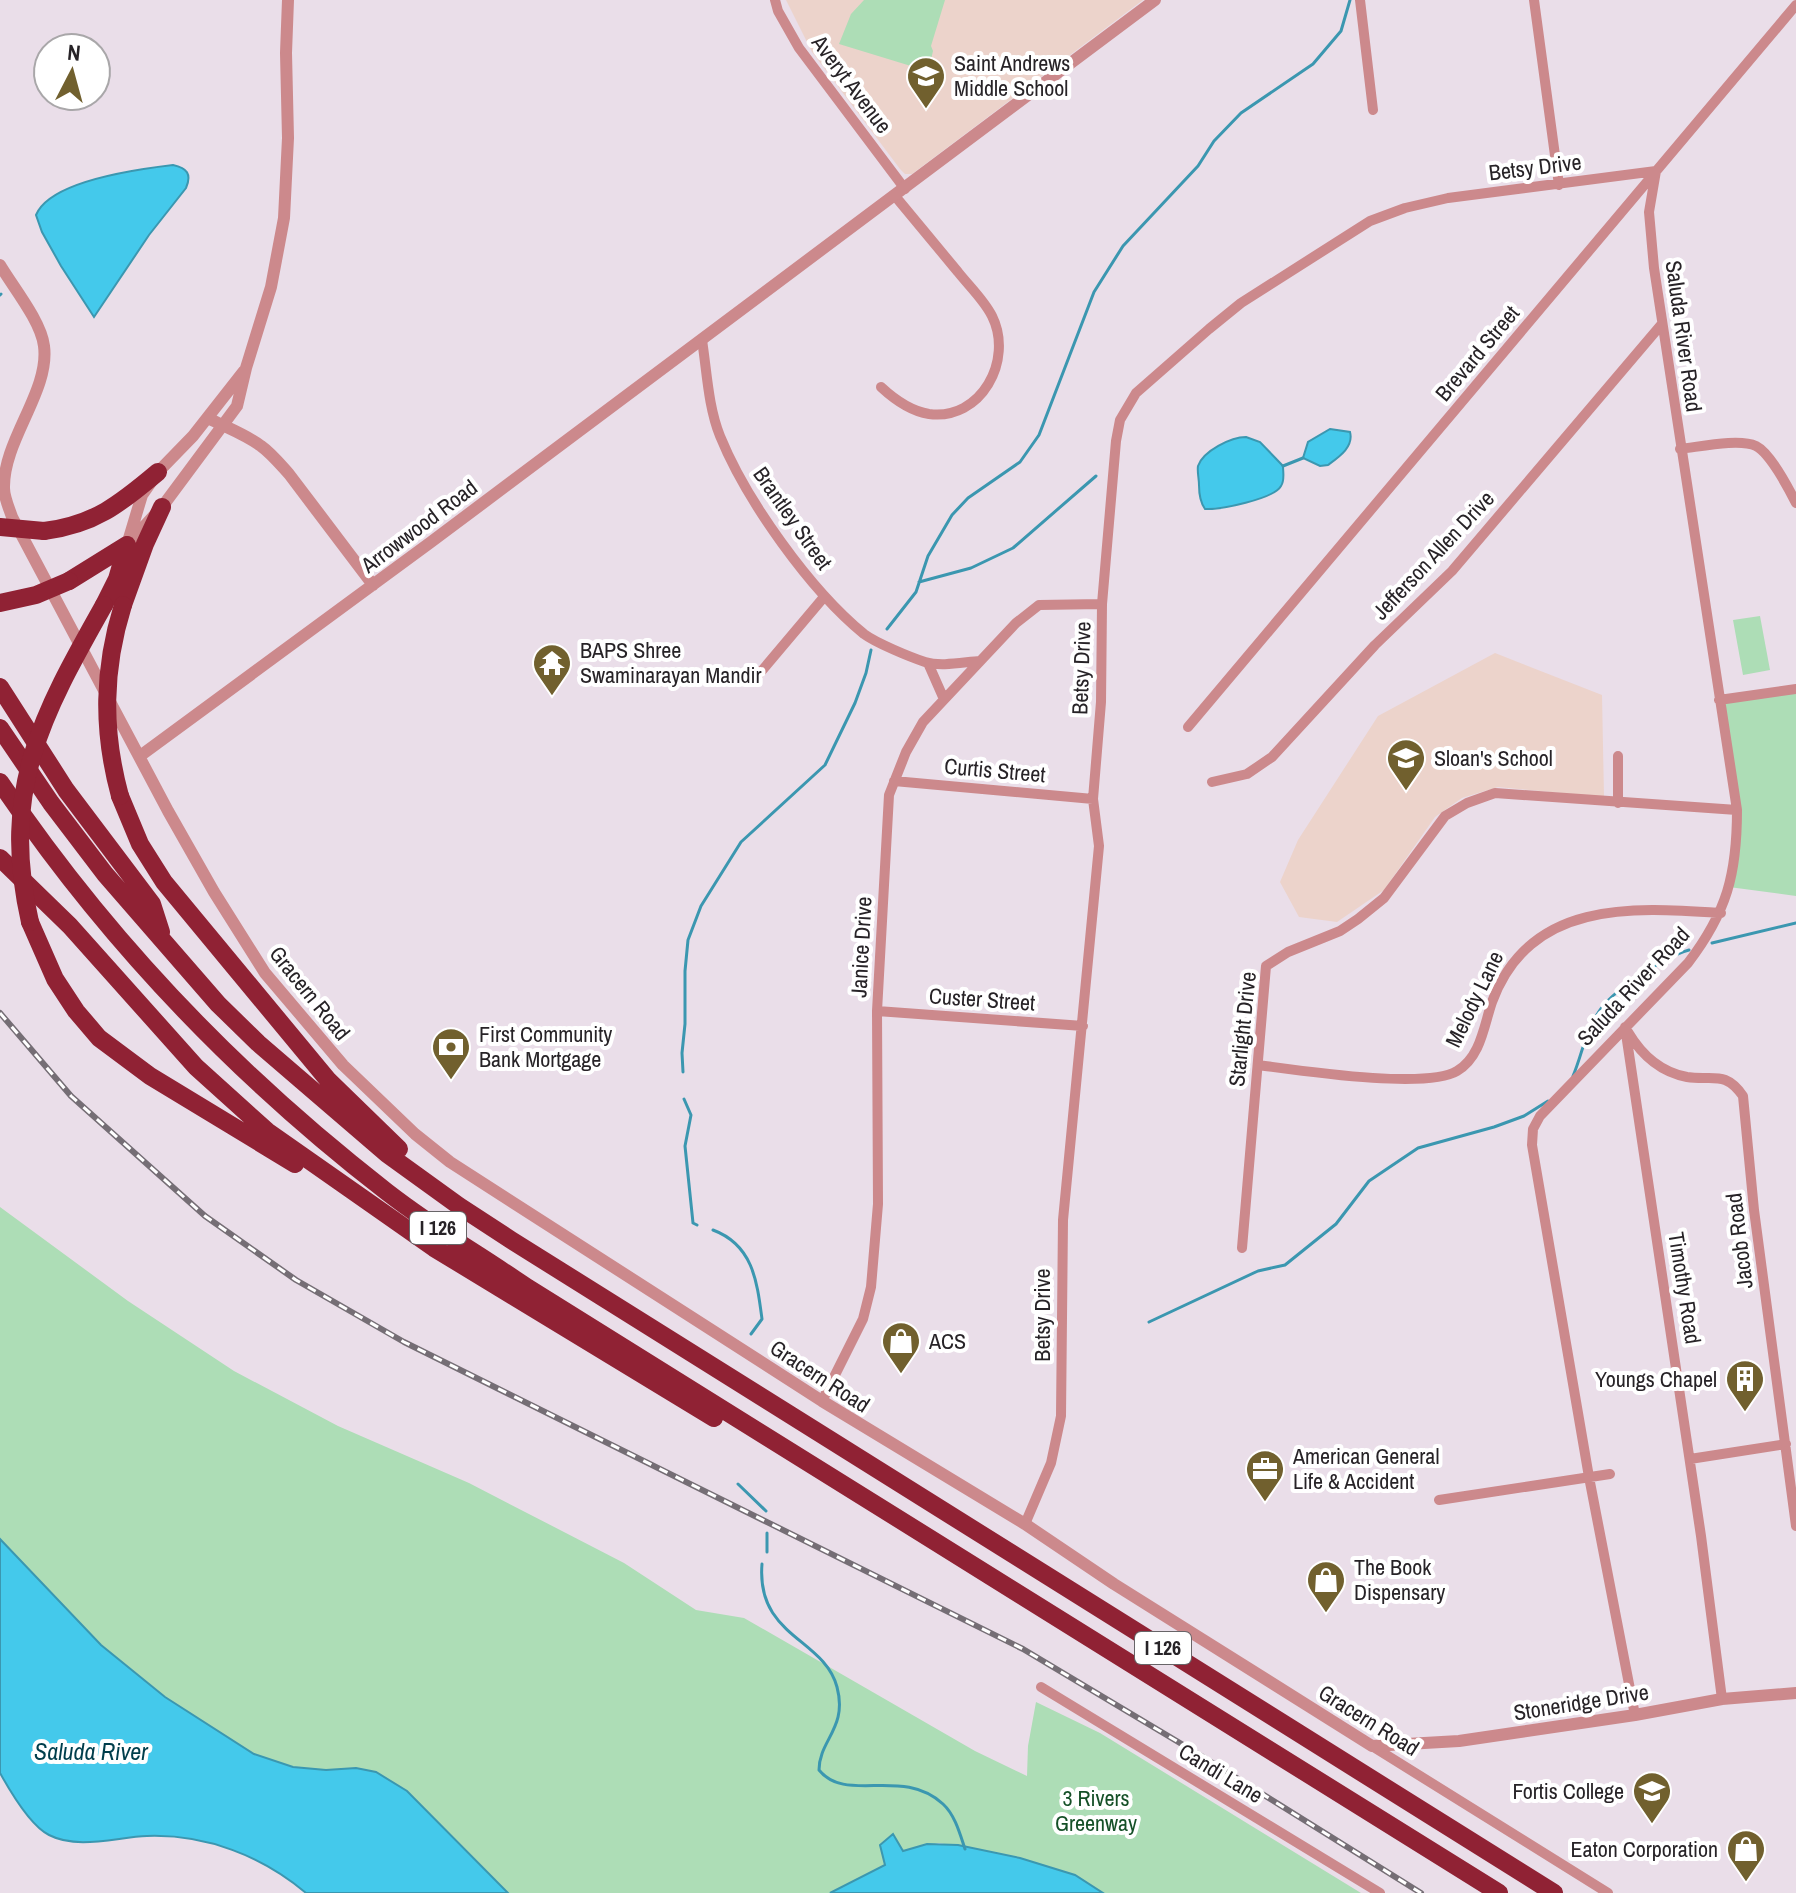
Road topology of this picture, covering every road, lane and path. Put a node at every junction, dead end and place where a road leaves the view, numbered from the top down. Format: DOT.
graph roads {
  1 [pos="288,0"];
  2 [pos="775,0"];
  3 [pos="1155,0"];
  4 [pos="1360,0"];
  5 [pos="1534,0"];
  6 [pos="1796,5"];
  7 [pos="1373,110"];
  8 [pos="1656,171"];
  9 [pos="1559,185"];
  10 [pos="900,192"];
  11 [pos="0,265"];
  12 [pos="1661,325"];
  13 [pos="702,340"];
  14 [pos="246,368"];
  15 [pos="881,387"];
  16 [pos="208,418"];
  17 [pos="223,426"];
  18 [pos="1680,449"];
  19 [pos="158,472"];
  20 [pos="1796,503"];
  21 [pos="162,507"];
  22 [pos="0,527"];
  23 [pos="127,545"];
  24 [pos="373,585"];
  25 [pos="824,597"];
  26 [pos="0,603"];
  27 [pos="1102,604"];
  28 [pos="980,661"];
  29 [pos="928,663"];
  30 [pos="754,680"];
  31 [pos="0,687"];
  32 [pos="1796,689"];
  33 [pos="943,697"];
  34 [pos="1719,700"];
  35 [pos="1188,727"];
  36 [pos="0,728"];
  37 [pos="140,756"];
  38 [pos="1618,756"];
  39 [pos="894,781"];
  40 [pos="0,782"];
  41 [pos="1212,782"];
  42 [pos="1093,799"];
  43 [pos="1618,803"];
  44 [pos="1737,810"];
  45 [pos="0,858"];
  46 [pos="1721,913"];
  47 [pos="163,938"];
  48 [pos="877,1011"];
  49 [pos="1083,1026"];
  50 [pos="1625,1027"];
  51 [pos="1258,1065"];
  52 [pos="459,1206"];
  53 [pos="434,1248"];
  54 [pos="1242,1248"];
  55 [pos="822,1401"];
  56 [pos="1786,1444"];
  57 [pos="1690,1459"];
  58 [pos="1610,1474"];
  59 [pos="1589,1477"];
  60 [pos="1439,1500"];
  61 [pos="1025,1524"];
  62 [pos="1796,1526"];
  63 [pos="971,1563"];
  64 [pos="1041,1687"];
  65 [pos="1796,1693"];
  66 [pos="1722,1699"];
  67 [pos="1635,1715"];
  68 [pos="1372,1746"];
  69 [pos="1380,1893"];
  70 [pos="1499,1893"];
  71 [pos="1554,1893"];
  72 [pos="1608,1893"];
  1 -- 14 [label="street"];
  2 -- 10 [label="street, Averyt Avenue"];
  3 -- 10 [label="street, Arrowwood Road"];
  4 -- 7 [label="street"];
  5 -- 9 [label="street"];
  6 -- 8 [label="street, Brevard Street"];
  8 -- 9 [label="street, Betsy Drive"];
  8 -- 12 [label="street, Saluda River Road"];
  8 -- 35 [label="street, Brevard Street"];
  9 -- 27 [label="street, Betsy Drive"];
  10 -- 13 [label="street, Arrowwood Road"];
  10 -- 15 [label="street, Averyt Avenue"];
  11 -- 37 [label="street"];
  12 -- 18 [label="street, Saluda River Road"];
  12 -- 41 [label="street, Jefferson Allen Drive"];
  13 -- 24 [label="street, Arrowwood Road"];
  13 -- 25 [label="street, Brantley Street"];
  14 -- 16 [label="street"];
  14 -- 17 [label="street"];
  16 -- 17 [label="street"];
  16 -- 19 [label="street"];
  17 -- 21 [label="street"];
  17 -- 24 [label="street"];
  18 -- 20 [label="street"];
  18 -- 34 [label="street, Saluda River Road"];
  19 -- 22 [label="highway, bridge"];
  19 -- 23 [label="street"];
  21 -- 23 [label="street"];
  21 -- 52 [label="highway, bridge"];
  23 -- 26 [label="highway, bridge"];
  23 -- 53 [label="highway, bridge"];
  24 -- 37 [label="street, Arrowwood Road"];
  25 -- 29 [label="street, Brantley Street"];
  25 -- 30 [label="street"];
  27 -- 28 [label="street, Janice Drive"];
  27 -- 42 [label="street, Betsy Drive"];
  28 -- 29 [label="street, Brantley Street"];
  28 -- 33 [label="street, Janice Drive"];
  29 -- 33 [label="street"];
  31 -- 47 [label="highway"];
  32 -- 34 [label="street"];
  33 -- 39 [label="street, Janice Drive"];
  34 -- 44 [label="street, Saluda River Road"];
  36 -- 47 [label="highway, I 126"];
  37 -- 55 [label="street, Gracern Road"];
  38 -- 43 [label="street"];
  39 -- 42 [label="street, Curtis Street"];
  39 -- 48 [label="street, Janice Drive"];
  40 -- 63 [label="highway, I 126"];
  42 -- 49 [label="street, Betsy Drive"];
  43 -- 44 [label="street, Starlight Drive"];
  43 -- 51 [label="street, Starlight Drive"];
  44 -- 46 [label="street, Saluda River Road"];
  45 -- 53 [label="highway"];
  46 -- 50 [label="street, Saluda River Road"];
  46 -- 51 [label="street, Melody Lane"];
  47 -- 52 [label="highway, I 126"];
  48 -- 49 [label="street, Custer Street"];
  48 -- 55 [label="street, Janice Drive"];
  49 -- 61 [label="street, Betsy Drive"];
  50 -- 56 [label="street, Jacob Road"];
  50 -- 57 [label="street, Timothy Road"];
  50 -- 59 [label="street, Saluda River Road"];
  51 -- 54 [label="street, Starlight Drive"];
  52 -- 71 [label="highway, I 126"];
  53 -- 63 [label="highway"];
  55 -- 61 [label="street, Gracern Road"];
  56 -- 57 [label="street"];
  56 -- 62 [label="street, Jacob Road"];
  57 -- 66 [label="street, Timothy Road"];
  58 -- 59 [label="street"];
  59 -- 60 [label="street"];
  59 -- 67 [label="street, Saluda River Road"];
  61 -- 68 [label="street, Gracern Road"];
  63 -- 70 [label="highway, I 126"];
  64 -- 69 [label="street, Candi Lane"];
  65 -- 66 [label="street, Stoneridge Drive"];
  66 -- 67 [label="street, Stoneridge Drive"];
  67 -- 68 [label="street, Stoneridge Drive"];
  68 -- 72 [label="street, Gracern Road"];
}
